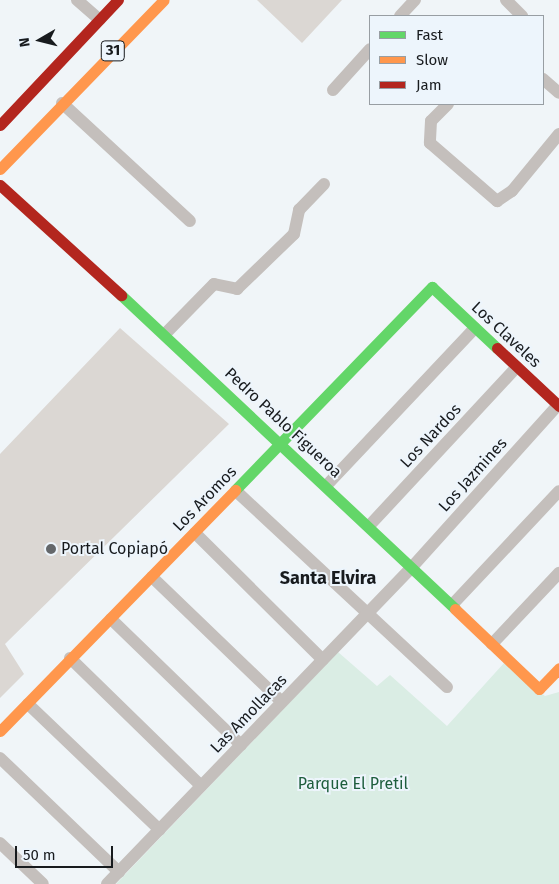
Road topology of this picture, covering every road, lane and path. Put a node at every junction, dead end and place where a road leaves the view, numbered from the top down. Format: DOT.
graph roads {
  1 [pos="77,0"];
  2 [pos="118,0"];
  3 [pos="164,0"];
  4 [pos="415,0"];
  5 [pos="506,0"];
  6 [pos="401,15"];
  7 [pos="521,15"];
  8 [pos="100,20"];
  9 [pos="369,50"];
  10 [pos="544,80"];
  11 [pos="333,90"];
  12 [pos="559,93"];
  13 [pos="62,103"];
  14 [pos="447,105"];
  15 [pos="0,125"];
  16 [pos="559,134"];
  17 [pos="0,169"];
  18 [pos="324,184"];
  19 [pos="0,185"];
  20 [pos="190,221"];
  21 [pos="432,287"];
  22 [pos="475,328"];
  23 [pos="165,334"];
  24 [pos="517,367"];
  25 [pos="558,405"];
  26 [pos="279,442"];
  27 [pos="326,486"];
  28 [pos="236,491"];
  29 [pos="559,491"];
  30 [pos="369,526"];
  31 [pos="195,533"];
  32 [pos="413,566"];
  33 [pos="559,573"];
  34 [pos="152,577"];
  35 [pos="452,605"];
  36 [pos="366,615"];
  37 [pos="111,619"];
  38 [pos="492,644"];
  39 [pos="70,658"];
  40 [pos="323,660"];
  41 [pos="559,668"];
  42 [pos="447,687"];
  43 [pos="282,702"];
  44 [pos="28,704"];
  45 [pos="0,731"];
  46 [pos="241,746"];
  47 [pos="0,758"];
  48 [pos="201,786"];
  49 [pos="160,830"];
  50 [pos="0,843"];
  51 [pos="119,872"];
  52 [pos="43,884"];
  53 [pos="107,884"];
  1 -- 8 [label="street"];
  2 -- 8 [label="main road, 31"];
  3 -- 13 [label="main road, 31"];
  4 -- 6 [label="street"];
  5 -- 7 [label="street"];
  8 -- 15 [label="main road, 31"];
  9 -- 11 [label="street"];
  10 -- 12 [label="street"];
  13 -- 17 [label="main road, 31"];
  13 -- 20 [label="street"];
  14 -- 16 [label="street"];
  18 -- 23 [label="street"];
  19 -- 23 [label="main road, Pedro Pablo Figueroa"];
  21 -- 22 [label="main road, Los Claveles"];
  21 -- 26 [label="main road, Los Aromos"];
  22 -- 24 [label="main road, Los Claveles"];
  22 -- 27 [label="street"];
  23 -- 26 [label="main road, Pedro Pablo Figueroa"];
  24 -- 25 [label="main road, Los Claveles"];
  24 -- 30 [label="street, Los Nardos"];
  25 -- 32 [label="street, Los Jazmines"];
  26 -- 27 [label="main road, Pedro Pablo Figueroa"];
  26 -- 28 [label="main road, Los Aromos"];
  27 -- 30 [label="main road, Pedro Pablo Figueroa"];
  28 -- 31 [label="main road, Los Aromos"];
  28 -- 36 [label="street"];
  29 -- 35 [label="street"];
  30 -- 32 [label="main road, Pedro Pablo Figueroa"];
  31 -- 34 [label="main road, Los Aromos"];
  31 -- 40 [label="street"];
  32 -- 35 [label="main road, Pedro Pablo Figueroa"];
  32 -- 36 [label="street, Las Amollacas"];
  33 -- 38 [label="street"];
  34 -- 37 [label="main road, Los Aromos"];
  34 -- 43 [label="street"];
  35 -- 38 [label="main road, Pedro Pablo Figueroa"];
  36 -- 40 [label="street, Las Amollacas"];
  36 -- 42 [label="street"];
  37 -- 39 [label="main road, Los Aromos"];
  37 -- 46 [label="street"];
  38 -- 41 [label="main road, Pedro Pablo Figueroa"];
  39 -- 44 [label="main road, Los Aromos"];
  39 -- 48 [label="street"];
  40 -- 43 [label="street, Las Amollacas"];
  43 -- 46 [label="street, Las Amollacas"];
  44 -- 45 [label="main road, Los Aromos"];
  44 -- 49 [label="street"];
  46 -- 48 [label="street, Las Amollacas"];
  47 -- 51 [label="street"];
  48 -- 49 [label="street, Las Amollacas"];
  49 -- 51 [label="street, Las Amollacas"];
  50 -- 52 [label="street"];
  51 -- 53 [label="street, Las Amollacas"];
}
